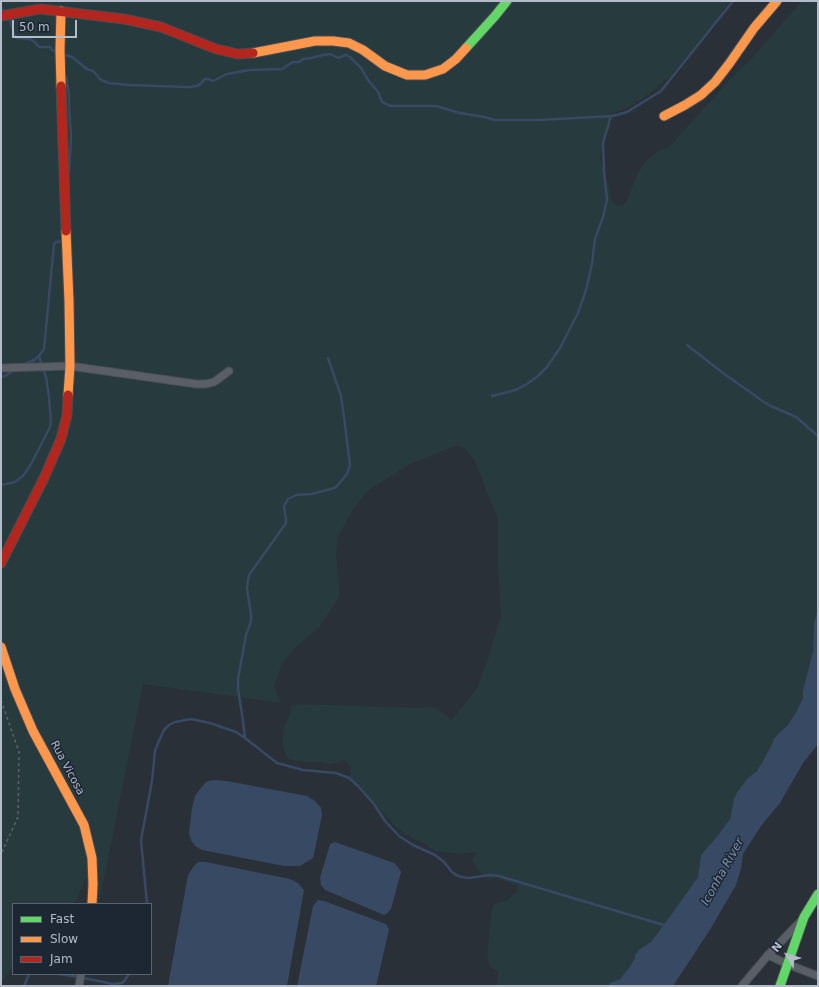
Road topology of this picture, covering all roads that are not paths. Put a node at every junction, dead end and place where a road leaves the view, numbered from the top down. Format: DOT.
graph roads {
  1 [pos="507,1"];
  2 [pos="777,1"];
  3 [pos="61,11"];
  4 [pos="1,16"];
  5 [pos="664,116"];
  6 [pos="70,366"];
  7 [pos="1,368"];
  8 [pos="229,371"];
  9 [pos="1,563"];
  10 [pos="1,647"];
  11 [pos="818,894"];
  12 [pos="92,903"];
  13 [pos="804,917"];
  14 [pos="768,956"];
  15 [pos="787,964"];
  16 [pos="81,975"];
  17 [pos="818,976"];
  18 [pos="79,986"];
  19 [pos="742,986"];
  20 [pos="780,986"];
  1 -- 3 [label="street"];
  2 -- 5 [label="street"];
  3 -- 4 [label="street"];
  3 -- 6 [label="street"];
  6 -- 7 [label="street"];
  6 -- 8 [label="street"];
  6 -- 9 [label="street"];
  10 -- 12 [label="street, Rua Vicosa"];
  11 -- 13 [label="street"];
  13 -- 14 [label="street"];
  13 -- 15 [label="street"];
  14 -- 15 [label="street"];
  14 -- 19 [label="street"];
  15 -- 17 [label="street"];
  15 -- 20 [label="street"];
  16 -- 18 [label="street"];
}
